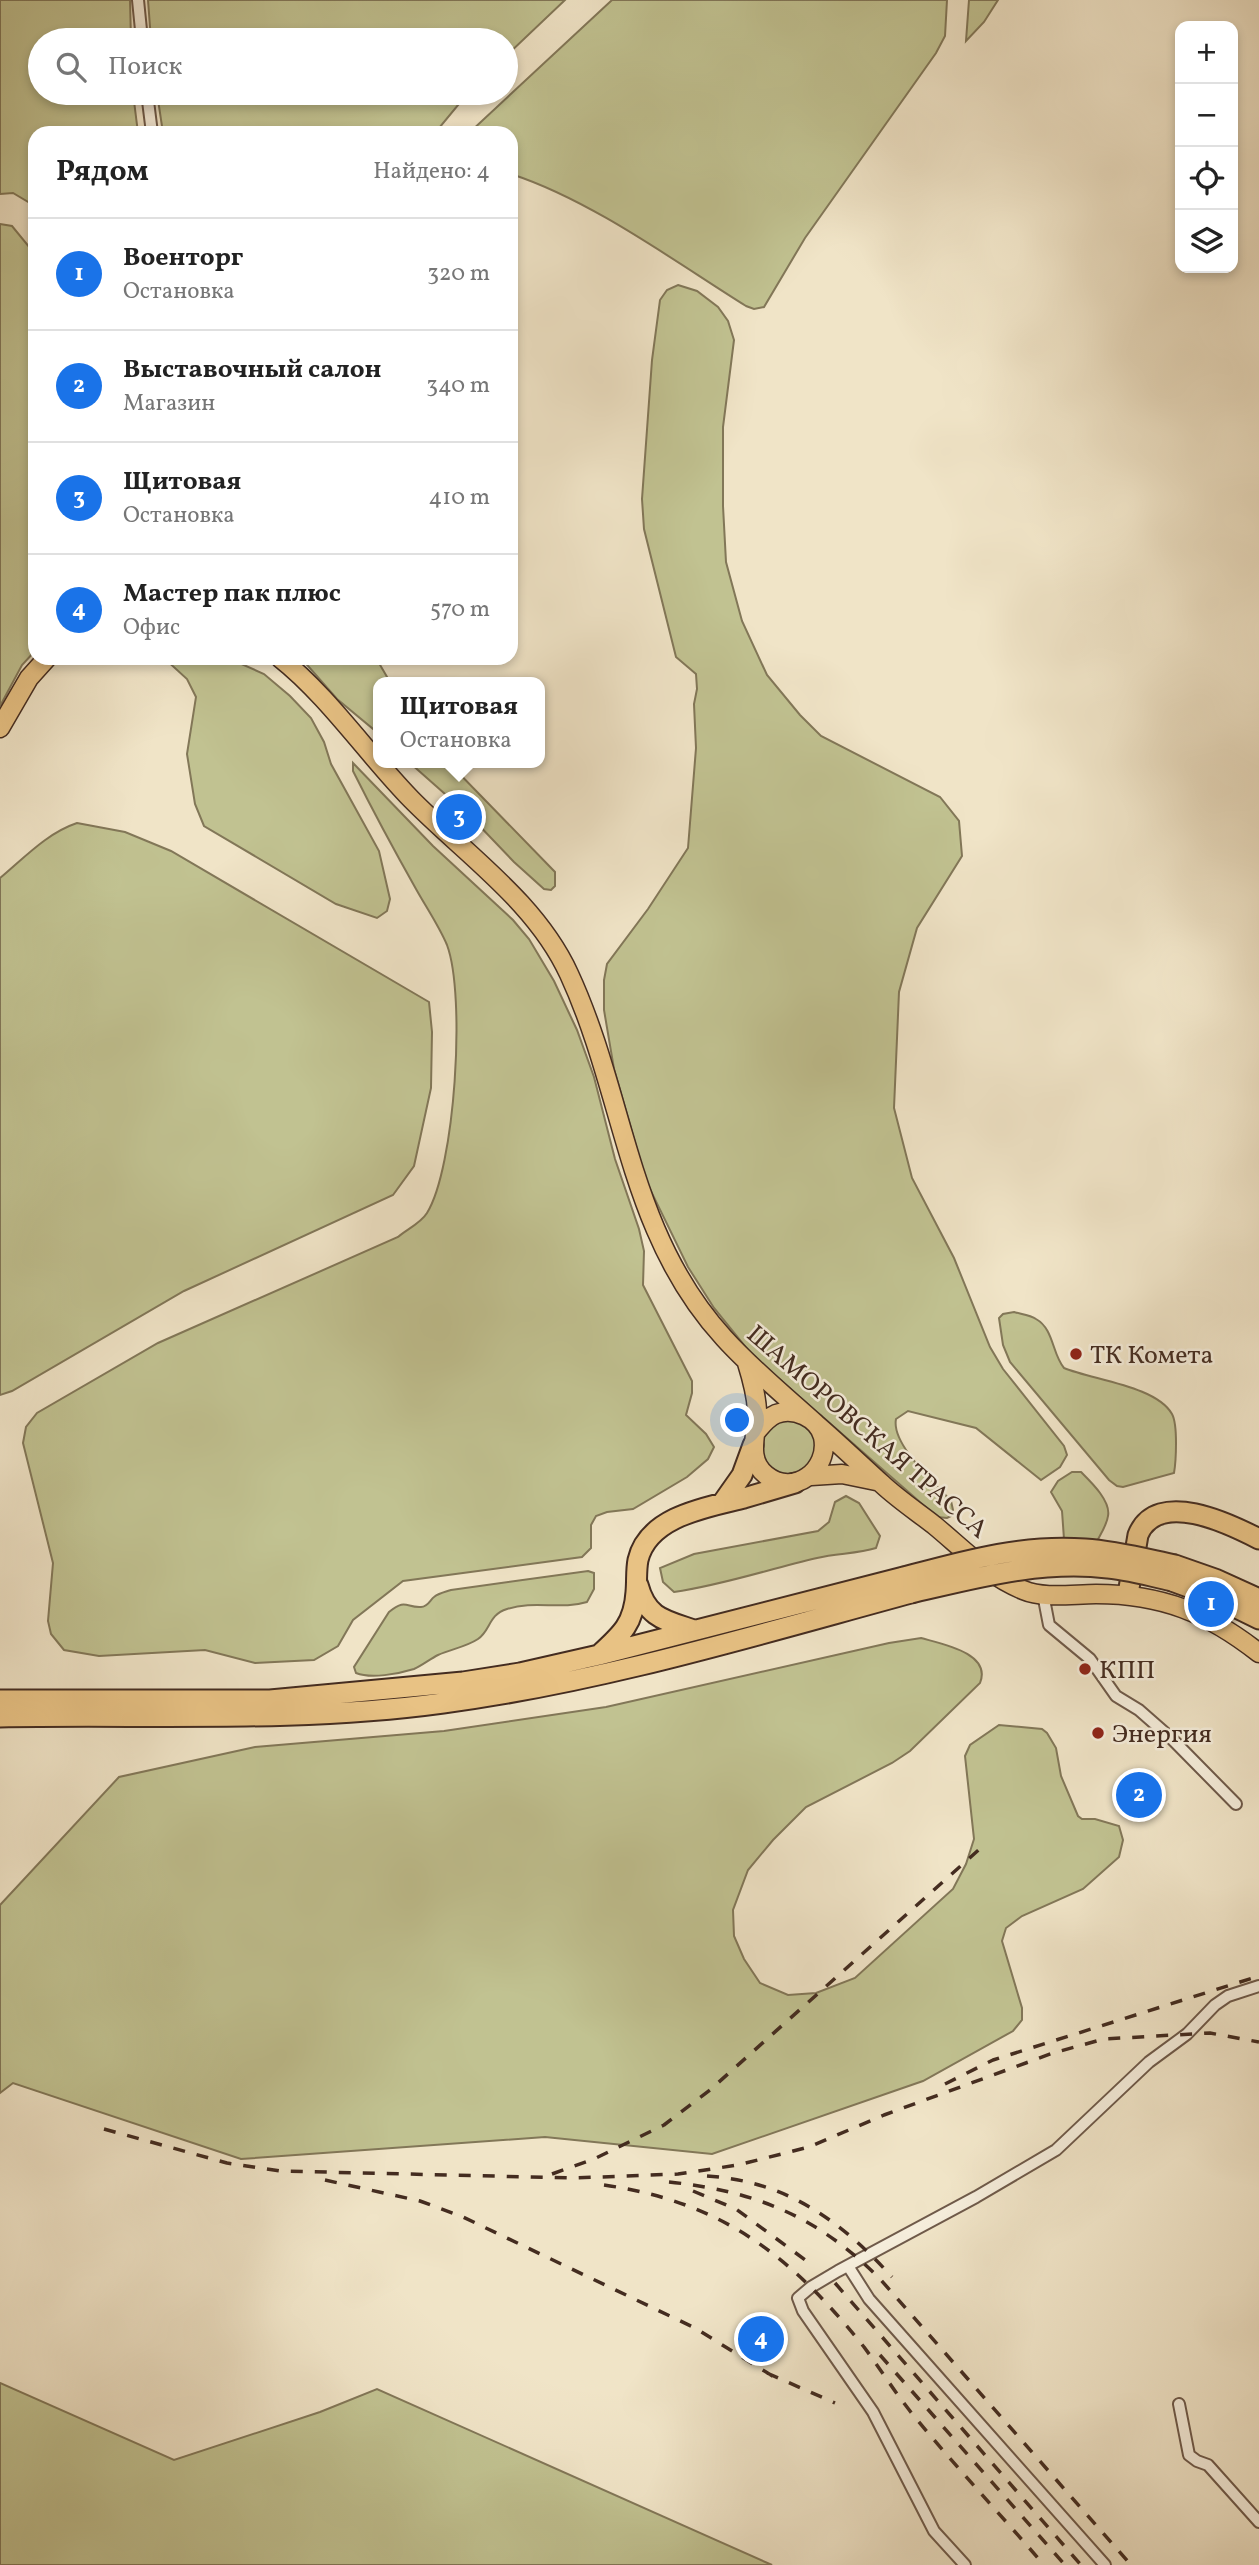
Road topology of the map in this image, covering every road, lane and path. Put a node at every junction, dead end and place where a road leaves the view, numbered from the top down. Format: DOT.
graph roads {
  1 [pos="138,0"];
  2 [pos="141,28"];
  3 [pos="148,105"];
  4 [pos="151,126"];
  5 [pos="41,665"];
  6 [pos="290,665"];
  7 [pos="0,728"];
  8 [pos="373,757"];
  9 [pos="383,768"];
  10 [pos="746,1360"];
  11 [pos="812,1420"];
  12 [pos="755,1439"];
  13 [pos="803,1480"];
  14 [pos="884,1486"];
  15 [pos="723,1502"];
  16 [pos="1259,1539"];
  17 [pos="1174,1573"];
  18 [pos="637,1580"];
  19 [pos="908,1585"];
  20 [pos="1043,1594"];
  21 [pos="1128,1594"];
  22 [pos="1259,1599"];
  23 [pos="1259,1619"];
  24 [pos="694,1630"];
  25 [pos="1259,1653"];
  26 [pos="599,1655"];
  27 [pos="0,1700"];
  28 [pos="0,1717"];
  29 [pos="1236,1804"];
  30 [pos="1259,1986"];
  31 [pos="848,2266"];
  32 [pos="1179,2404"];
  33 [pos="1259,2522"];
  34 [pos="965,2565"];
  35 [pos="1105,2565"];
  1 -- 2 [label="street"];
  3 -- 4 [label="street"];
  5 -- 7 [label="main road"];
  6 -- 8 [label="main road, ШАМОРОВСКАЯ ТРАССА"];
  9 -- 10 [label="main road, ШАМОРОВСКАЯ ТРАССА"];
  10 -- 11 [label="main road, ШАМОРОВСКАЯ ТРАССА"];
  10 -- 12 [label="main road"];
  11 -- 12 [label="main road"];
  11 -- 13 [label="main road"];
  11 -- 14 [label="main road, ШАМОРОВСКАЯ ТРАССА"];
  12 -- 13 [label="main road"];
  12 -- 15 [label="highway"];
  13 -- 14 [label="main road"];
  13 -- 15 [label="highway"];
  14 -- 20 [label="main road, ШАМОРОВСКАЯ ТРАССА"];
  15 -- 18 [label="highway"];
  16 -- 21 [label="highway"];
  17 -- 19 [label="highway, bridge"];
  17 -- 22 [label="highway"];
  17 -- 23 [label="highway"];
  18 -- 24 [label="highway"];
  18 -- 26 [label="highway"];
  19 -- 24 [label="highway"];
  19 -- 28 [label="highway"];
  20 -- 21 [label="main road, ШАМОРОВСКАЯ ТРАССА"];
  20 -- 29 [label="street"];
  21 -- 25 [label="main road, ШАМОРОВСКАЯ ТРАССА"];
  24 -- 26 [label="highway"];
  26 -- 27 [label="highway"];
  30 -- 31 [label="street"];
  31 -- 34 [label="street"];
  31 -- 35 [label="street"];
  32 -- 33 [label="street"];
}
